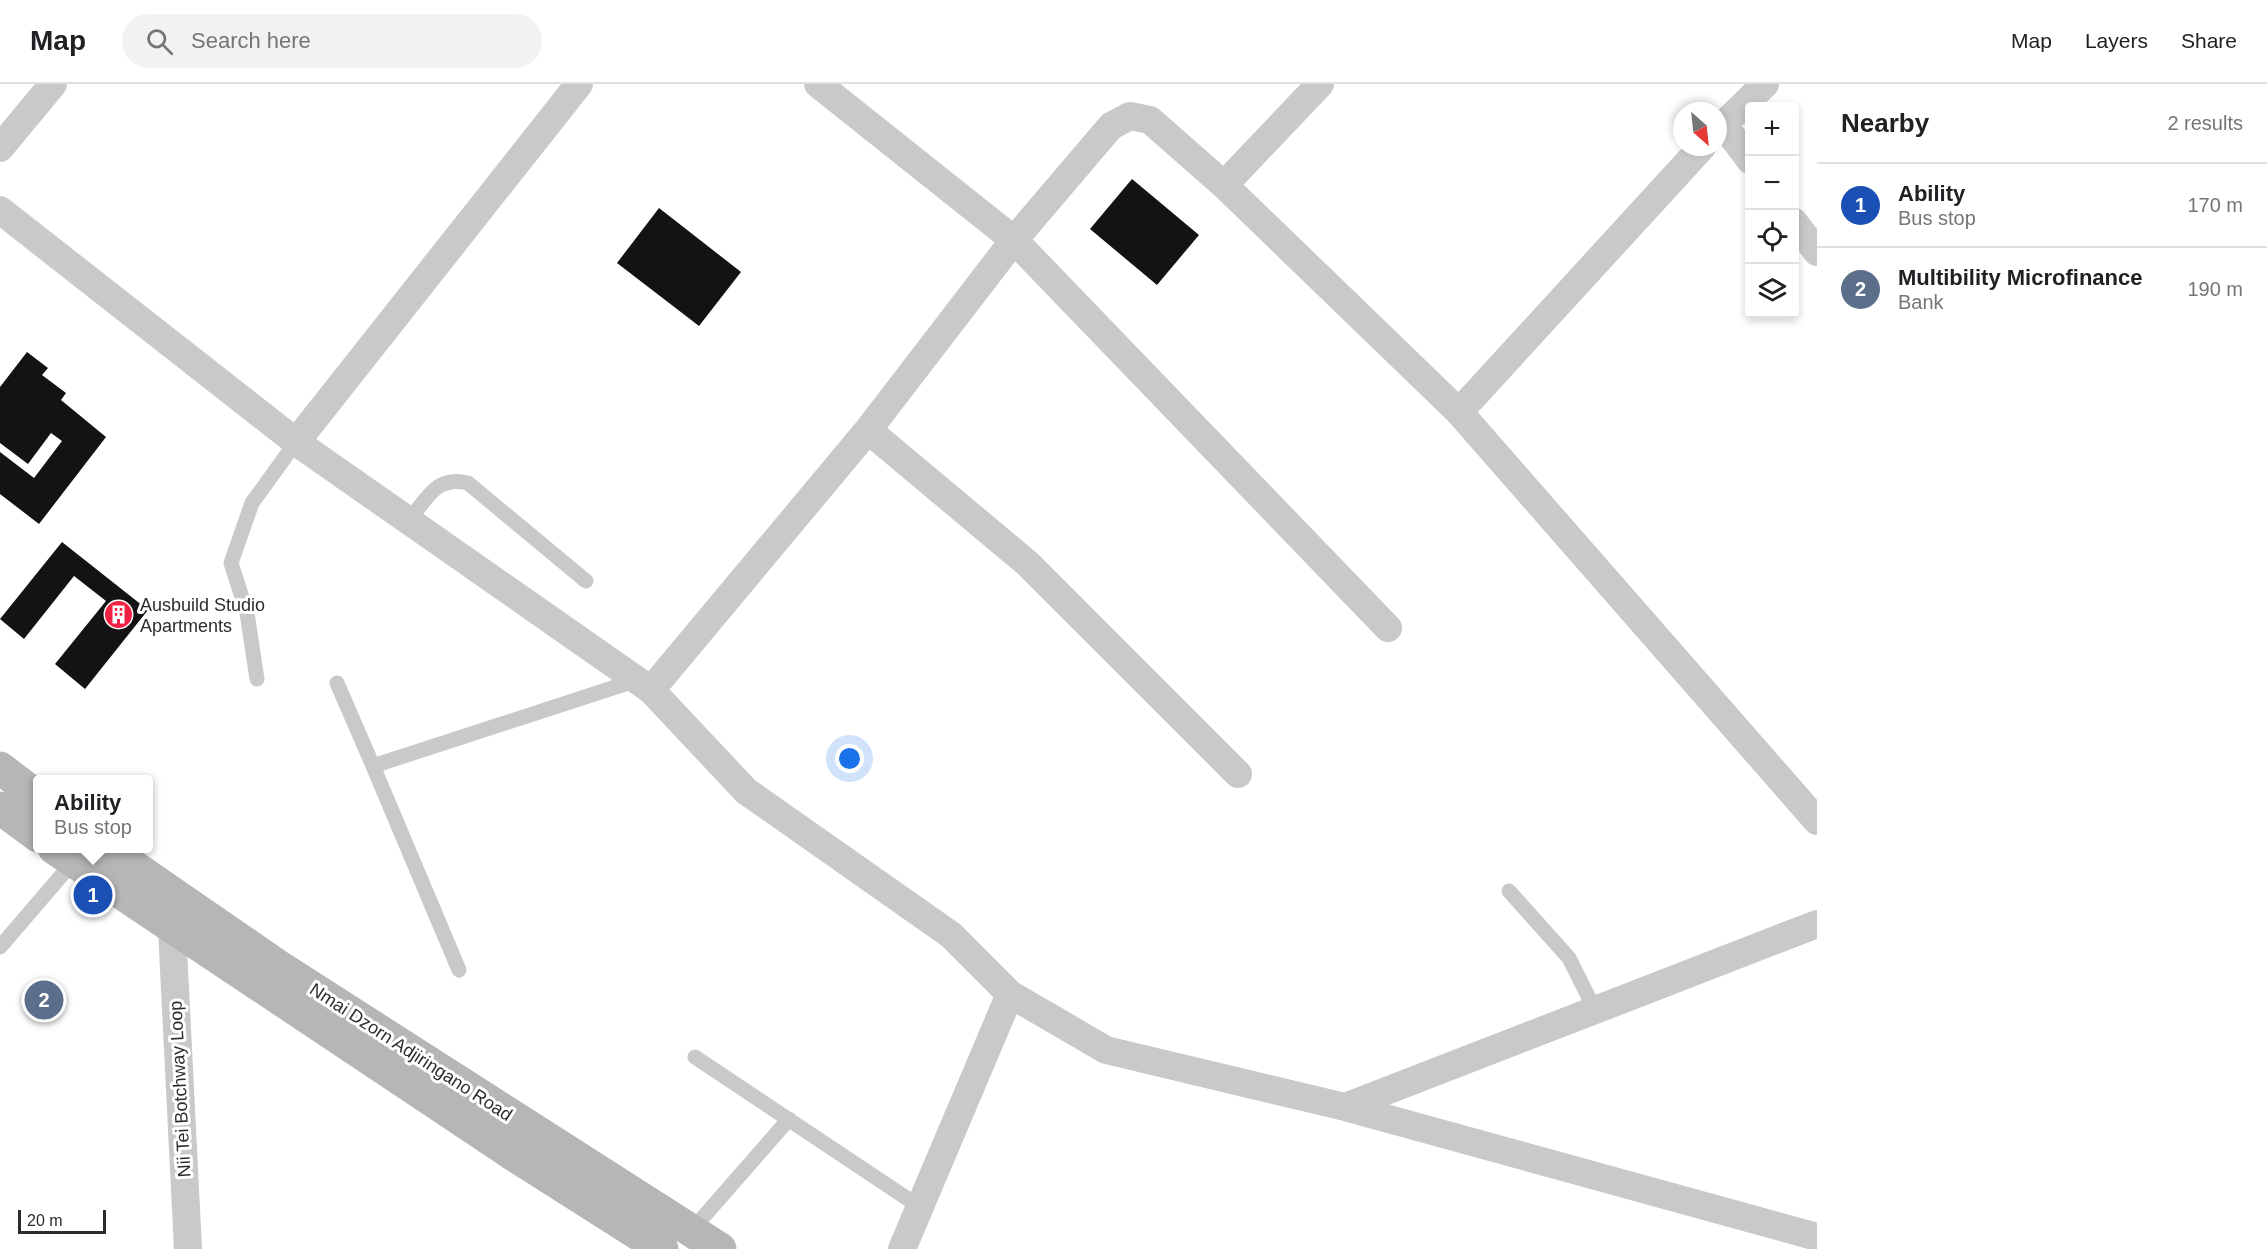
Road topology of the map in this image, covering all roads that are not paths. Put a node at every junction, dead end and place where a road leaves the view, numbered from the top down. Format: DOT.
graph roads {
  1 [pos="53,84"];
  2 [pos="579,84"];
  3 [pos="818,84"];
  4 [pos="1320,84"];
  5 [pos="1765,84"];
  6 [pos="1727,121"];
  7 [pos="1727,134"];
  8 [pos="0,148"];
  9 [pos="1694,156"];
  10 [pos="1746,156"];
  11 [pos="1224,185"];
  12 [pos="0,210"];
  13 [pos="1799,229"];
  14 [pos="1014,240"];
  15 [pos="1817,252"];
  16 [pos="1459,412"];
  17 [pos="868,430"];
  18 [pos="296,442"];
  19 [pos="409,520"];
  20 [pos="586,581"];
  21 [pos="1388,628"];
  22 [pos="257,679"];
  23 [pos="337,683"];
  24 [pos="644,685"];
  25 [pos="373,766"];
  26 [pos="0,768"];
  27 [pos="1238,774"];
  28 [pos="33,793"];
  29 [pos="0,808"];
  30 [pos="1817,821"];
  31 [pos="33,832"];
  32 [pos="113,853"];
  33 [pos="64,855"];
  34 [pos="1509,891"];
  35 [pos="1817,924"];
  36 [pos="172,929"];
  37 [pos="0,947"];
  38 [pos="459,970"];
  39 [pos="1010,994"];
  40 [pos="1595,1010"];
  41 [pos="695,1057"];
  42 [pos="1345,1107"];
  43 [pos="789,1119"];
  44 [pos="520,1141"];
  45 [pos="920,1207"];
  46 [pos="692,1230"];
  47 [pos="1817,1237"];
  48 [pos="188,1249"];
  49 [pos="662,1249"];
  50 [pos="720,1249"];
  51 [pos="902,1249"];
  1 -- 8 [label="street"];
  2 -- 18 [label="street"];
  3 -- 14 [label="street"];
  4 -- 11 [label="street"];
  5 -- 6 [label="street"];
  7 -- 10 [label="street"];
  9 -- 16 [label="street"];
  11 -- 14 [label="street"];
  11 -- 16 [label="street"];
  12 -- 18 [label="street"];
  13 -- 15 [label="street"];
  14 -- 17 [label="street"];
  14 -- 21 [label="street"];
  16 -- 30 [label="street"];
  17 -- 24 [label="street"];
  17 -- 27 [label="street"];
  18 -- 19 [label="street"];
  18 -- 22 [label="lane"];
  19 -- 20 [label="lane"];
  19 -- 24 [label="street"];
  23 -- 25 [label="lane"];
  24 -- 25 [label="lane"];
  24 -- 39 [label="street"];
  25 -- 38 [label="lane"];
  26 -- 28 [label="main road"];
  29 -- 31 [label="main road"];
  32 -- 44 [label="main road, Nmai Dzorn Adjiringano Road"];
  33 -- 36 [label="main road, Nmai Dzorn Adjiringano Road"];
  33 -- 37 [label="lane"];
  34 -- 40 [label="lane"];
  35 -- 40 [label="street"];
  36 -- 44 [label="main road, Nmai Dzorn Adjiringano Road"];
  36 -- 48 [label="street, Nii Tei Botchway Loop"];
  39 -- 42 [label="street"];
  39 -- 45 [label="street"];
  40 -- 42 [label="street"];
  41 -- 43 [label="lane"];
  42 -- 47 [label="street"];
  43 -- 45 [label="lane"];
  43 -- 46 [label="lane"];
  44 -- 46 [label="main road, Nmai Dzorn Adjiringano Road"];
  44 -- 49 [label="main road, Nmai Dzorn Adjiringano Road"];
  45 -- 51 [label="street"];
  46 -- 50 [label="main road, Nmai Dzorn Adjiringano Road"];
}
